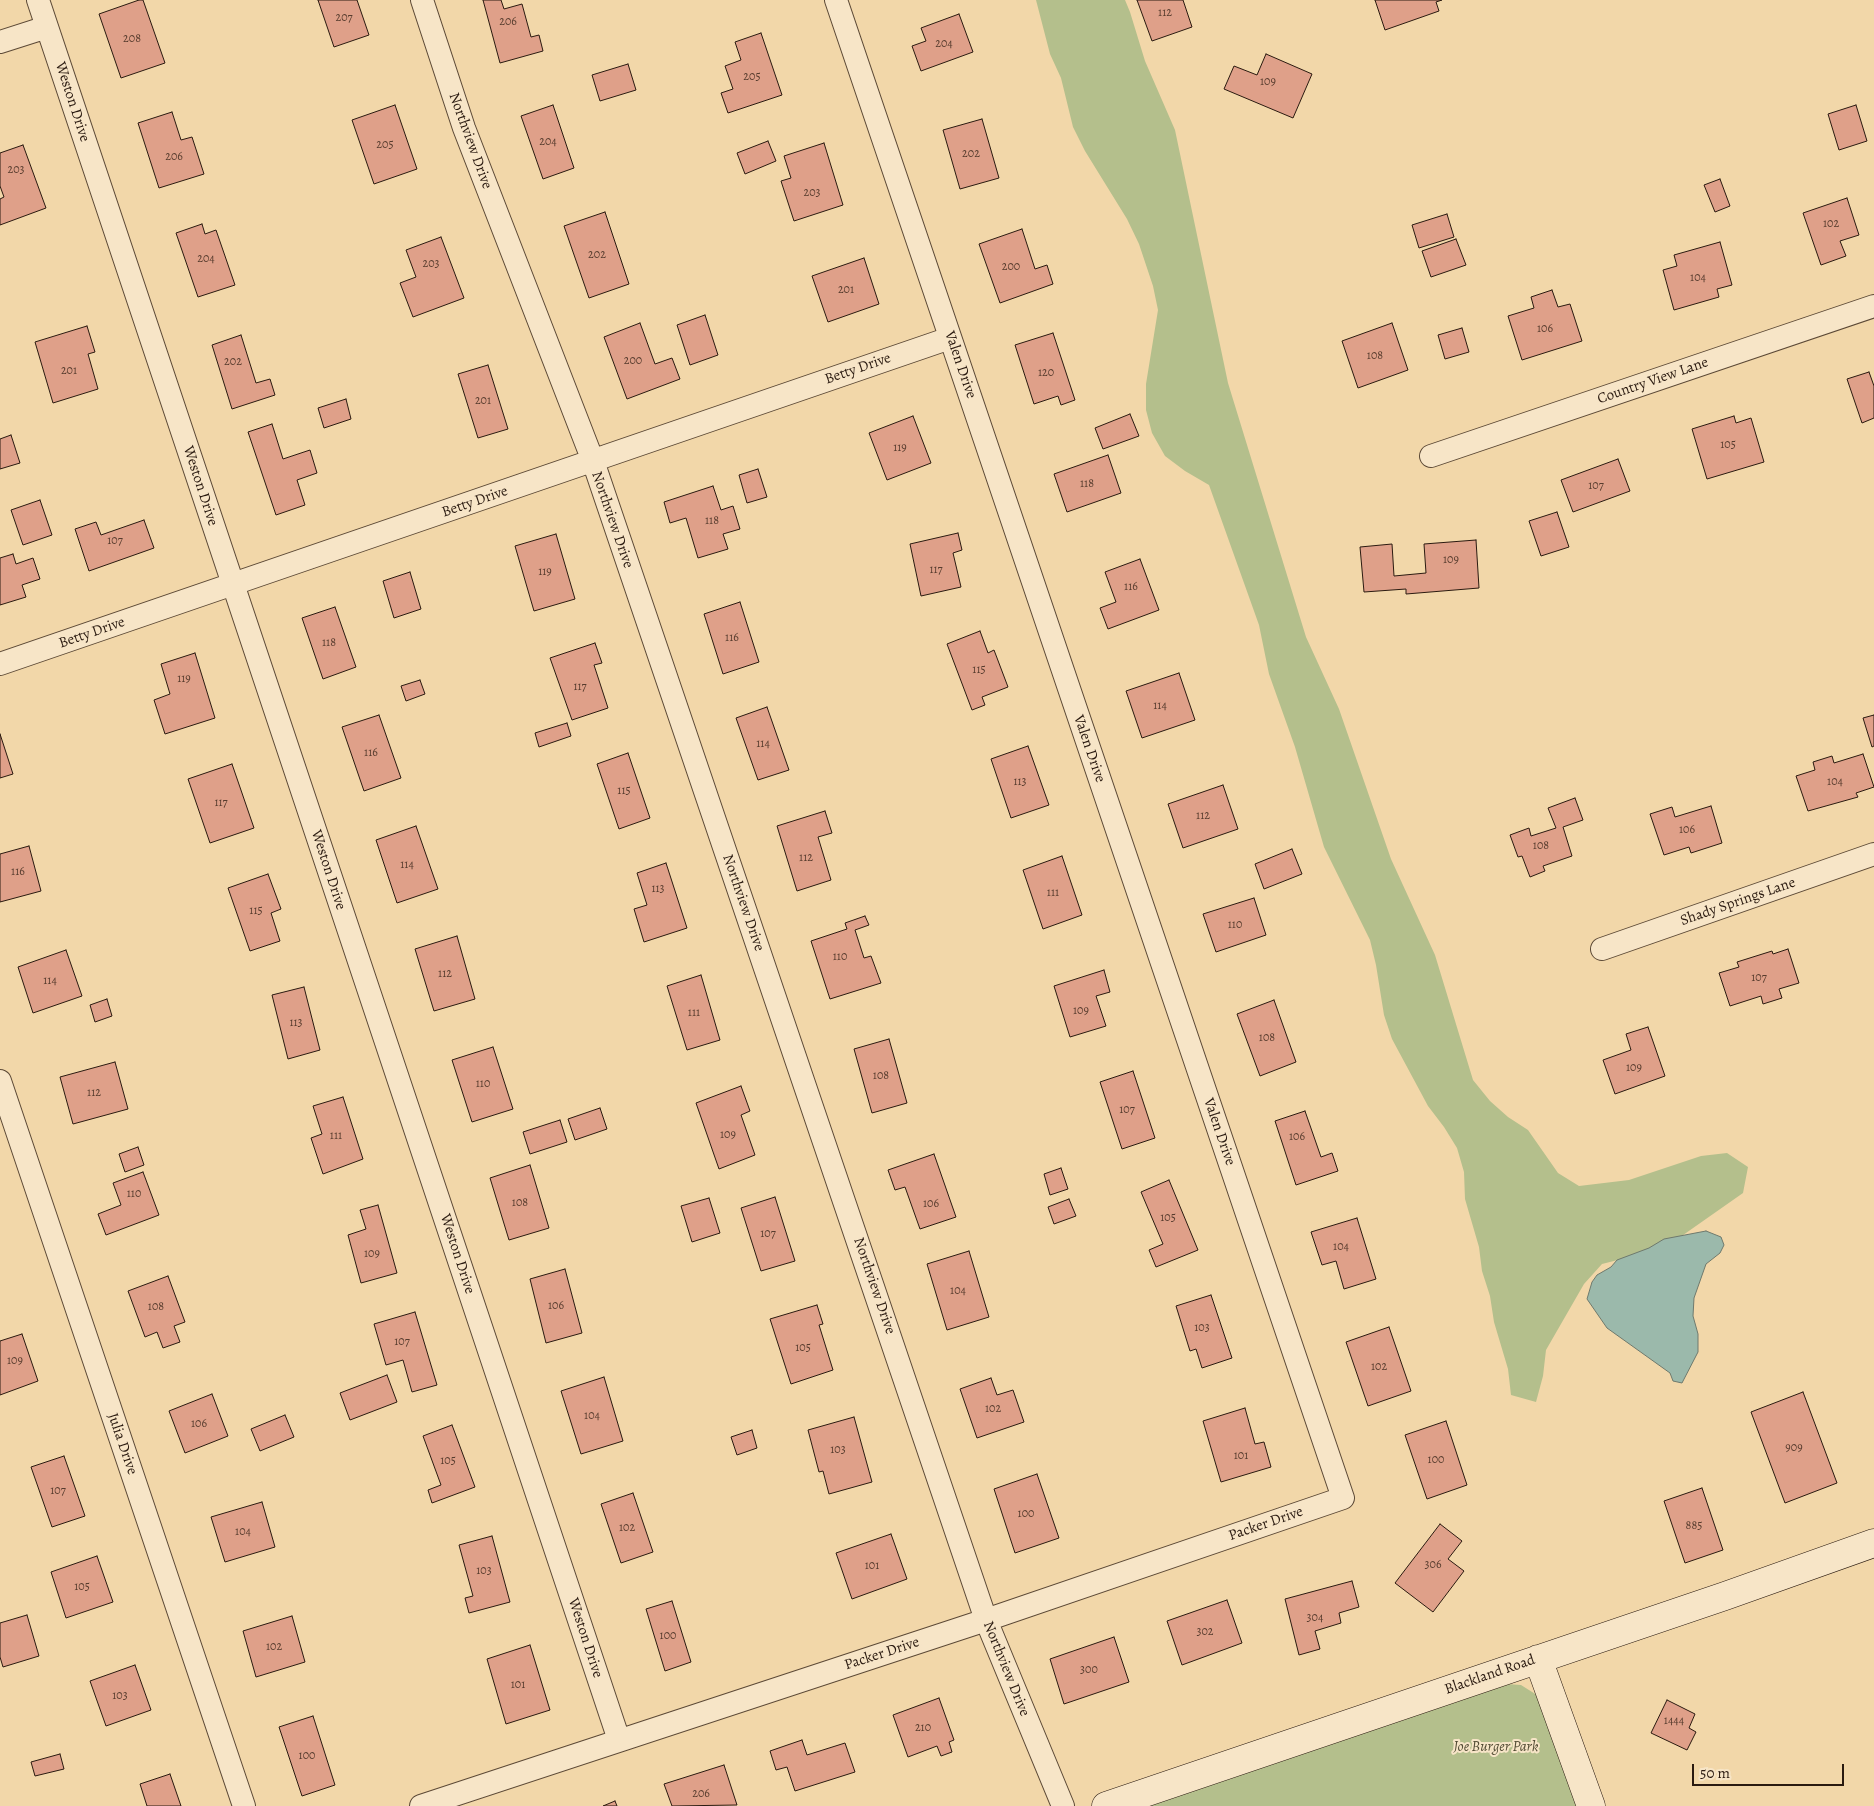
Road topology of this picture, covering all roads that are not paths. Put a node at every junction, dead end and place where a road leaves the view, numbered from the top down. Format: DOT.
graph roads {
  1 [pos="38,0"];
  2 [pos="422,0"];
  3 [pos="836,0"];
  4 [pos="47,27"];
  5 [pos="0,42"];
  6 [pos="1874,306"];
  7 [pos="950,338"];
  8 [pos="1431,456"];
  9 [pos="593,461"];
  10 [pos="233,585"];
  11 [pos="0,664"];
  12 [pos="1874,854"];
  13 [pos="1602,949"];
  14 [pos="0,1081"];
  15 [pos="1343,1498"];
  16 [pos="1874,1543"];
  17 [pos="986,1620"];
  18 [pos="1538,1659"];
  19 [pos="619,1740"];
  20 [pos="244,1806"];
  21 [pos="421,1806"];
  22 [pos="1063,1806"];
  23 [pos="1106,1806"];
  24 [pos="1591,1806"];
  1 -- 4 [label="street, Weston Drive"];
  2 -- 9 [label="street, Northview Drive"];
  3 -- 7 [label="street, Valen Drive"];
  4 -- 5 [label="street"];
  4 -- 10 [label="street, Weston Drive"];
  6 -- 8 [label="street, Country View Lane"];
  7 -- 9 [label="street, Betty Drive"];
  7 -- 15 [label="street, Valen Drive"];
  9 -- 10 [label="street, Betty Drive"];
  9 -- 17 [label="street, Northview Drive"];
  10 -- 11 [label="street, Betty Drive"];
  10 -- 19 [label="street, Weston Drive"];
  12 -- 13 [label="street, Shady Springs Lane"];
  14 -- 20 [label="street, Julia Drive"];
  15 -- 17 [label="street, Packer Drive"];
  16 -- 18 [label="street, Blackland Road"];
  17 -- 19 [label="street, Packer Drive"];
  17 -- 22 [label="street, Northview Drive"];
  18 -- 23 [label="street, Blackland Road"];
  18 -- 24 [label="street"];
  19 -- 21 [label="street, Packer Drive"];
}
